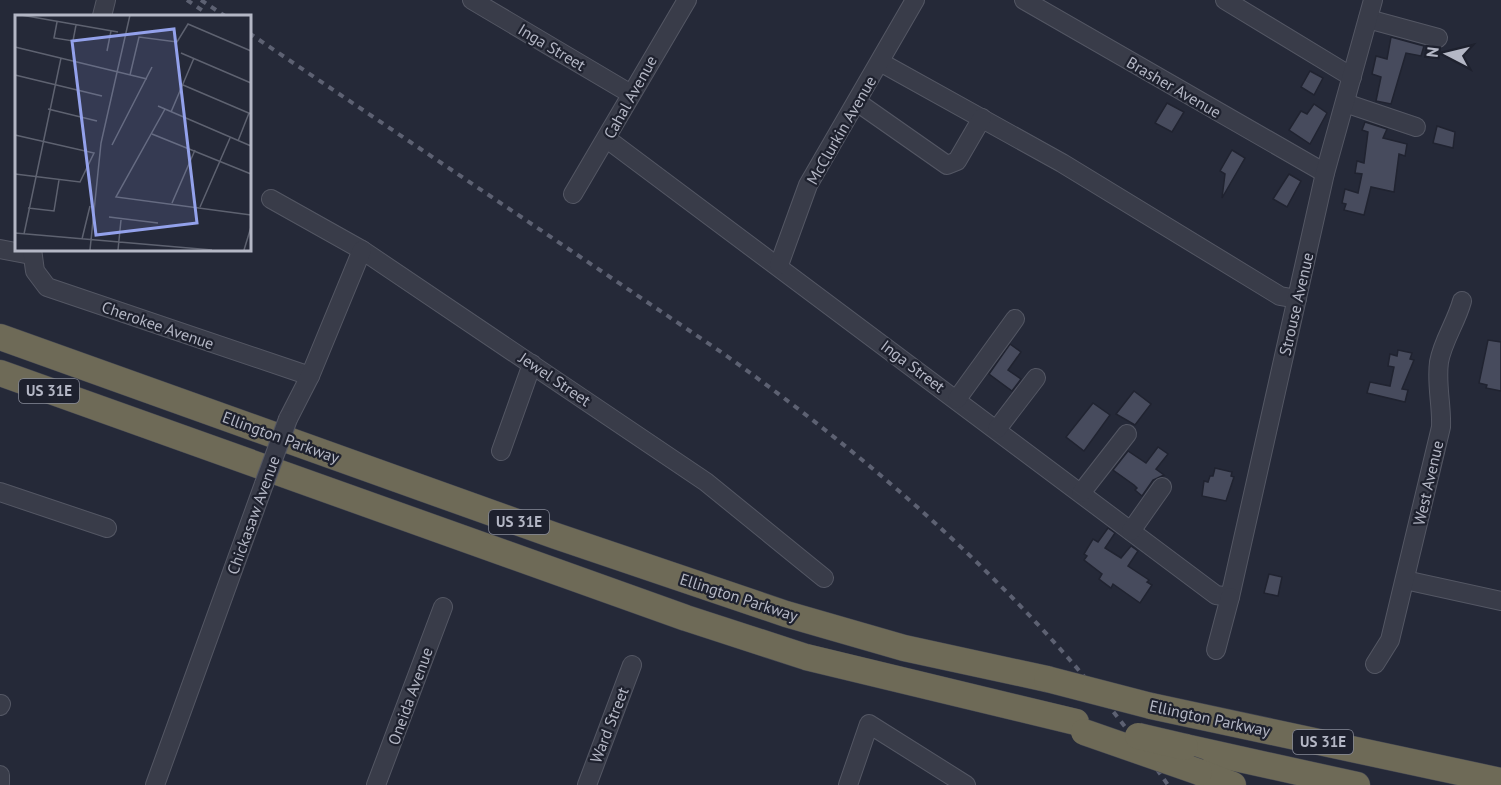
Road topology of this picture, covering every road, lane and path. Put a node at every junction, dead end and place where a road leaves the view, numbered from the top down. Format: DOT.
graph roads {
  1 [pos="106,0"];
  2 [pos="472,0"];
  3 [pos="687,0"];
  4 [pos="915,0"];
  5 [pos="1023,0"];
  6 [pos="1225,0"];
  7 [pos="1373,0"];
  8 [pos="102,15"];
  9 [pos="1368,19"];
  10 [pos="1438,38"];
  11 [pos="880,62"];
  12 [pos="1352,77"];
  13 [pos="631,94"];
  14 [pos="857,102"];
  15 [pos="1345,103"];
  16 [pos="982,118"];
  17 [pos="1416,127"];
  18 [pos="607,139"];
  19 [pos="1325,173"];
  20 [pos="573,194"];
  21 [pos="271,199"];
  22 [pos="0,249"];
  23 [pos="362,250"];
  24 [pos="31,252"];
  25 [pos="778,265"];
  26 [pos="1297,298"];
  27 [pos="1461,301"];
  28 [pos="1015,319"];
  29 [pos="0,337"];
  30 [pos="532,364"];
  31 [pos="0,373"];
  32 [pos="310,376"];
  33 [pos="1036,378"];
  34 [pos="957,399"];
  35 [pos="997,429"];
  36 [pos="1127,434"];
  37 [pos="501,451"];
  38 [pos="1162,488"];
  39 [pos="0,492"];
  40 [pos="1081,493"];
  41 [pos="107,528"];
  42 [pos="1131,531"];
  43 [pos="824,578"];
  44 [pos="1406,580"];
  45 [pos="1223,596"];
  46 [pos="1501,601"];
  47 [pos="443,607"];
  48 [pos="1216,650"];
  49 [pos="1375,664"];
  50 [pos="632,665"];
  51 [pos="1080,727"];
  52 [pos="0,775"];
  53 [pos="1498,780"];
  54 [pos="0,783"];
  55 [pos="155,785"];
  56 [pos="376,785"];
  57 [pos="586,785"];
  58 [pos="848,785"];
  59 [pos="966,785"];
  60 [pos="1233,785"];
  61 [pos="1357,785"];
  1 -- 8 [label="street"];
  2 -- 13 [label="street, Inga Street"];
  3 -- 13 [label="street, Cahal Avenue"];
  4 -- 11 [label="street, McClurkin Avenue"];
  5 -- 19 [label="street, Brasher Avenue"];
  6 -- 12 [label="street"];
  7 -- 9 [label="street, Strouse Avenue"];
  9 -- 10 [label="street"];
  9 -- 12 [label="street, Strouse Avenue"];
  11 -- 14 [label="street, McClurkin Avenue"];
  11 -- 16 [label="street"];
  12 -- 15 [label="street, Strouse Avenue"];
  13 -- 18 [label="street, Cahal Avenue"];
  14 -- 16 [label="street"];
  14 -- 25 [label="street, McClurkin Avenue"];
  15 -- 17 [label="street"];
  15 -- 19 [label="street, Strouse Avenue"];
  16 -- 26 [label="street"];
  18 -- 20 [label="street, Cahal Avenue"];
  18 -- 25 [label="street, Inga Street"];
  19 -- 26 [label="street, Strouse Avenue"];
  21 -- 23 [label="street, Jewel Street"];
  22 -- 24 [label="street"];
  23 -- 30 [label="street, Jewel Street"];
  23 -- 32 [label="street, Chickasaw Avenue"];
  24 -- 32 [label="street, Cherokee Avenue"];
  25 -- 34 [label="street, Inga Street"];
  26 -- 45 [label="street, Strouse Avenue"];
  27 -- 44 [label="street, West Avenue"];
  28 -- 34 [label="street"];
  29 -- 53 [label="highway, Ellington Parkway / US 31E, bridge"];
  30 -- 37 [label="street"];
  30 -- 43 [label="street, Jewel Street"];
  31 -- 51 [label="highway, US 31E"];
  32 -- 55 [label="street, Chickasaw Avenue, bridge"];
  33 -- 35 [label="street"];
  34 -- 35 [label="street, Inga Street"];
  35 -- 40 [label="street, Inga Street"];
  36 -- 40 [label="street"];
  38 -- 42 [label="street"];
  39 -- 41 [label="street"];
  40 -- 42 [label="street, Inga Street"];
  42 -- 45 [label="street, Inga Street"];
  44 -- 46 [label="street"];
  44 -- 49 [label="street, West Avenue"];
  45 -- 48 [label="street, Strouse Avenue"];
  47 -- 56 [label="street, Oneida Avenue"];
  50 -- 57 [label="street, Ward Street"];
  51 -- 60 [label="highway, bridge"];
  51 -- 61 [label="highway, Ellington Parkway / US 31E, bridge"];
  52 -- 54 [label="street"];
  58 -- 59 [label="street"];
}
